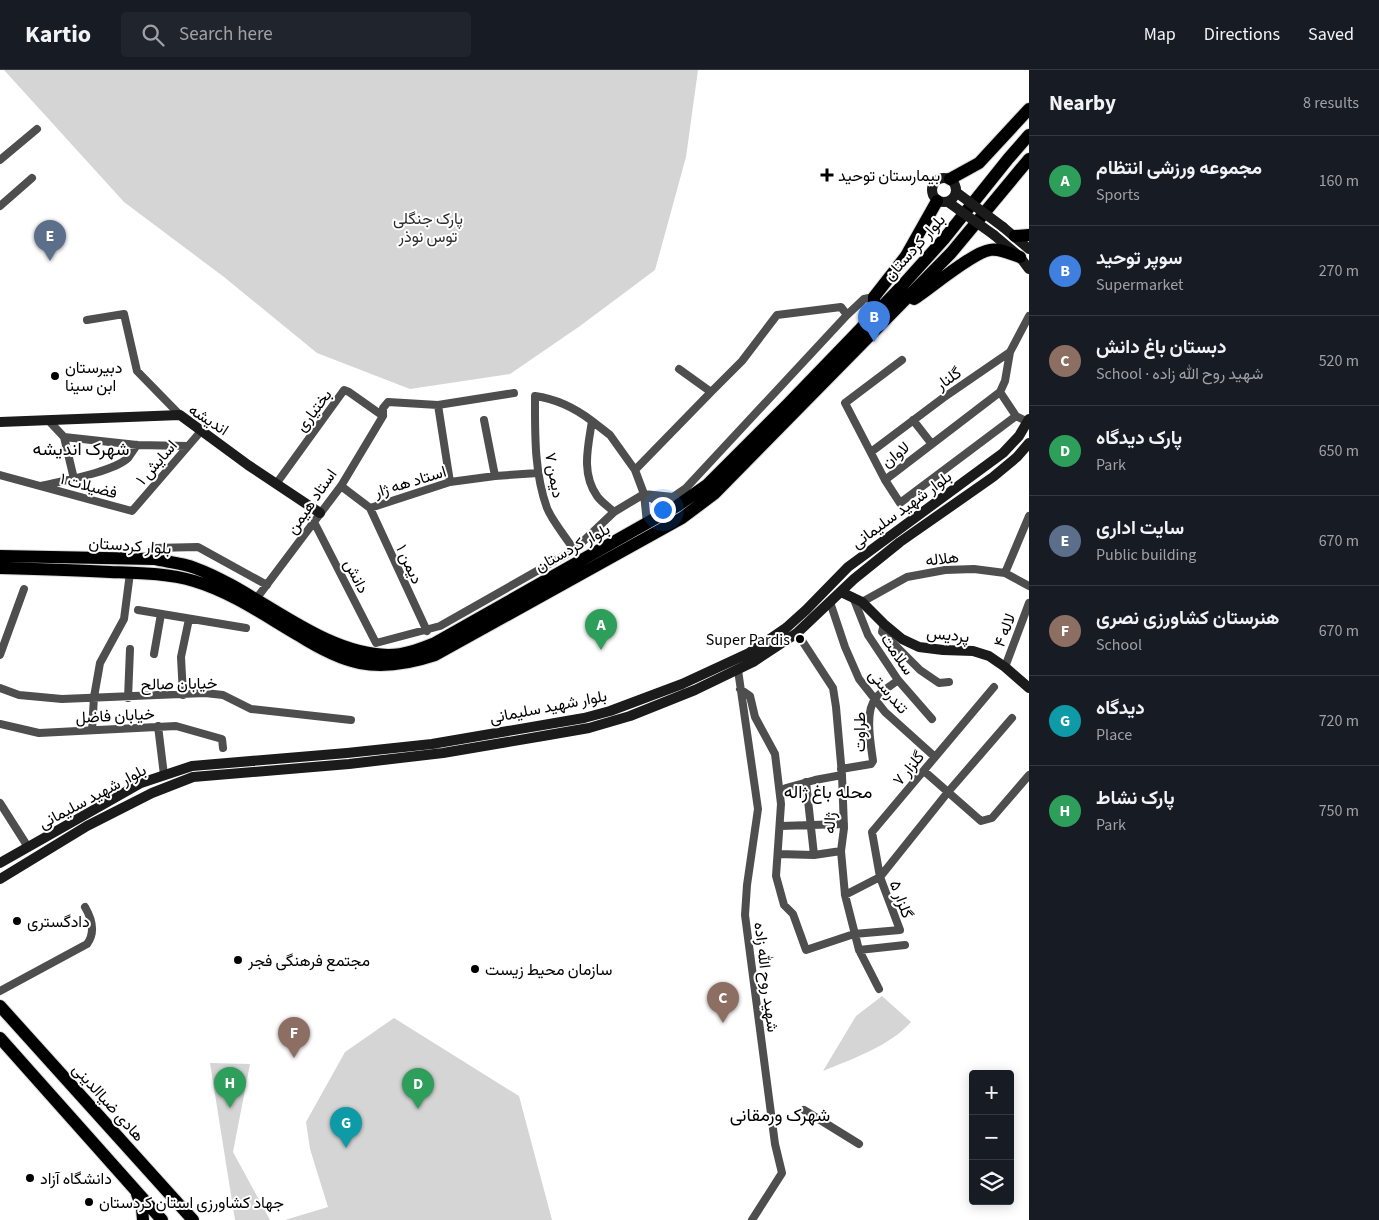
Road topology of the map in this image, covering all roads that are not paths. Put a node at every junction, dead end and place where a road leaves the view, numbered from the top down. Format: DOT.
graph roads {
  1 [pos="1029,110"];
  2 [pos="37,129"];
  3 [pos="1029,135"];
  4 [pos="0,160"];
  5 [pos="1026,163"];
  6 [pos="32,178"];
  7 [pos="950,179"];
  8 [pos="956,192"];
  9 [pos="942,201"];
  10 [pos="0,206"];
  11 [pos="1029,235"];
  12 [pos="1015,236"];
  13 [pos="1025,253"];
  14 [pos="1029,269"];
  15 [pos="874,297"];
  16 [pos="895,311"];
  17 [pos="848,315"];
  18 [pos="874,315"];
  19 [pos="1029,316"];
  20 [pos="87,320"];
  21 [pos="1010,352"];
  22 [pos="902,360"];
  23 [pos="679,369"];
  24 [pos="711,392"];
  25 [pos="1000,392"];
  26 [pos="514,393"];
  27 [pos="438,405"];
  28 [pos="180,415"];
  29 [pos="383,416"];
  30 [pos="1016,416"];
  31 [pos="48,420"];
  32 [pos="484,420"];
  33 [pos="914,420"];
  34 [pos="1028,421"];
  35 [pos="0,422"];
  36 [pos="592,422"];
  37 [pos="202,430"];
  38 [pos="64,437"];
  39 [pos="931,443"];
  40 [pos="1029,443"];
  41 [pos="137,445"];
  42 [pos="188,446"];
  43 [pos="871,452"];
  44 [pos="635,470"];
  45 [pos="538,473"];
  46 [pos="0,475"];
  47 [pos="495,476"];
  48 [pos="74,479"];
  49 [pos="885,480"];
  50 [pos="450,482"];
  51 [pos="276,484"];
  52 [pos="39,486"];
  53 [pos="341,486"];
  54 [pos="644,494"];
  55 [pos="939,498"];
  56 [pos="370,508"];
  57 [pos="927,508"];
  58 [pos="671,510"];
  59 [pos="947,510"];
  60 [pos="132,511"];
  61 [pos="614,512"];
  62 [pos="1029,516"];
  63 [pos="317,518"];
  64 [pos="934,518"];
  65 [pos="647,523"];
  66 [pos="154,548"];
  67 [pos="574,550"];
  68 [pos="0,556"];
  69 [pos="0,568"];
  70 [pos="130,573"];
  71 [pos="1005,573"];
  72 [pos="267,585"];
  73 [pos="1029,586"];
  74 [pos="24,589"];
  75 [pos="841,592"];
  76 [pos="858,600"];
  77 [pos="830,602"];
  78 [pos="254,603"];
  79 [pos="1029,603"];
  80 [pos="138,610"];
  81 [pos="161,614"];
  82 [pos="189,619"];
  83 [pos="884,624"];
  84 [pos="246,628"];
  85 [pos="427,631"];
  86 [pos="797,633"];
  87 [pos="130,649"];
  88 [pos="154,654"];
  89 [pos="0,655"];
  90 [pos="1005,667"];
  91 [pos="738,670"];
  92 [pos="898,680"];
  93 [pos="949,682"];
  94 [pos="994,687"];
  95 [pos="0,688"];
  96 [pos="1029,688"];
  97 [pos="740,689"];
  98 [pos="183,695"];
  99 [pos="94,698"];
  100 [pos="128,698"];
  101 [pos="874,699"];
  102 [pos="1012,718"];
  103 [pos="932,719"];
  104 [pos="351,720"];
  105 [pos="0,724"];
  106 [pos="158,726"];
  107 [pos="92,730"];
  108 [pos="481,740"];
  109 [pos="223,748"];
  110 [pos="935,757"];
  111 [pos="275,759"];
  112 [pos="258,760"];
  113 [pos="276,770"];
  114 [pos="259,771"];
  115 [pos="924,771"];
  116 [pos="841,772"];
  117 [pos="164,775"];
  118 [pos="1029,775"];
  119 [pos="806,782"];
  120 [pos="786,788"];
  121 [pos="948,792"];
  122 [pos="0,803"];
  123 [pos="844,824"];
  124 [pos="811,825"];
  125 [pos="780,826"];
  126 [pos="28,847"];
  127 [pos="841,851"];
  128 [pos="778,854"];
  129 [pos="814,855"];
  130 [pos="0,863"];
  131 [pos="880,878"];
  132 [pos="0,879"];
  133 [pos="845,895"];
  134 [pos="85,907"];
  135 [pos="854,934"];
  136 [pos="905,946"];
  137 [pos="859,950"];
  138 [pos="879,988"];
  139 [pos="0,991"];
  140 [pos="0,1006"];
  141 [pos="0,1038"];
  142 [pos="76,1090"];
  143 [pos="57,1103"];
  144 [pos="804,1110"];
  145 [pos="103,1120"];
  146 [pos="85,1134"];
  147 [pos="859,1144"];
  148 [pos="135,1190"];
  149 [pos="143,1220"];
  150 [pos="162,1220"];
  151 [pos="193,1220"];
  152 [pos="752,1220"];
  1 -- 7 [label="main road"];
  2 -- 4 [label="street"];
  3 -- 18 [label="main road, بلوار کردستان"];
  5 -- 16 [label="main road, بلوار کردستان"];
  6 -- 10 [label="street"];
  7 -- 8 [label="main road"];
  7 -- 9 [label="main road"];
  8 -- 9 [label="main road"];
  8 -- 12 [label="main road, bridge"];
  9 -- 13 [label="main road, bridge"];
  9 -- 15 [label="main road"];
  11 -- 12 [label="main road"];
  12 -- 13 [label="main road"];
  13 -- 14 [label="main road"];
  13 -- 16 [label="main road"];
  15 -- 17 [label="street"];
  15 -- 18 [label="main road"];
  16 -- 78 [label="main road, بلوار کردستان"];
  17 -- 24 [label="street"];
  17 -- 54 [label="street"];
  18 -- 58 [label="main road, بلوار کردستان"];
  19 -- 21 [label="street, گلنار"];
  20 -- 28 [label="street"];
  21 -- 25 [label="street"];
  21 -- 33 [label="street, گلنار"];
  22 -- 43 [label="street"];
  23 -- 24 [label="street"];
  24 -- 44 [label="street"];
  25 -- 30 [label="street"];
  25 -- 39 [label="street, لاوان"];
  26 -- 27 [label="street"];
  27 -- 29 [label="street, استاد هیمن"];
  27 -- 50 [label="street"];
  28 -- 31 [label="main road, اندیشه"];
  28 -- 37 [label="main road, اندیشه"];
  29 -- 51 [label="street, بختیاری"];
  29 -- 53 [label="street, استاد هیمن"];
  30 -- 34 [label="street"];
  30 -- 49 [label="street, لاوان"];
  31 -- 35 [label="main road, اندیشه"];
  31 -- 38 [label="street"];
  32 -- 47 [label="street"];
  33 -- 39 [label="street"];
  33 -- 43 [label="street, گلنار"];
  34 -- 55 [label="main road, بلوار شهید سلیمانی"];
  36 -- 44 [label="street"];
  36 -- 45 [label="street, دیمن ۷"];
  36 -- 61 [label="street"];
  37 -- 42 [label="street, اسایش ۱"];
  37 -- 51 [label="main road, اندیشه"];
  38 -- 41 [label="street"];
  38 -- 48 [label="street"];
  39 -- 49 [label="street, لاوان"];
  40 -- 59 [label="main road, بلوار شهید سلیمانی"];
  41 -- 42 [label="street"];
  41 -- 48 [label="street, فضیلات ۱"];
  42 -- 60 [label="street, اسایش ۱"];
  43 -- 49 [label="street"];
  44 -- 54 [label="street"];
  45 -- 47 [label="street, استاد هه ژار"];
  45 -- 67 [label="street, دیمن ۷"];
  46 -- 52 [label="street, فضیلات ۱"];
  47 -- 50 [label="street, استاد هه ژار"];
  48 -- 52 [label="street, فضیلات ۱"];
  50 -- 56 [label="street, استاد هه ژار"];
  51 -- 63 [label="main road, اندیشه"];
  52 -- 60 [label="street, فضیلات ۱"];
  53 -- 56 [label="street, استاد هه ژار"];
  53 -- 63 [label="street, استاد هیمن"];
  54 -- 58 [label="street"];
  54 -- 61 [label="street"];
  54 -- 65 [label="street"];
  55 -- 57 [label="main road, بلوار شهید سلیمانی"];
  55 -- 59 [label="main road"];
  56 -- 85 [label="street, دیمن ۱"];
  57 -- 64 [label="main road"];
  57 -- 108 [label="main road, بلوار شهید سلیمانی"];
  58 -- 65 [label="main road, بلوار کردستان"];
  59 -- 64 [label="main road, بلوار شهید سلیمانی"];
  61 -- 67 [label="street"];
  62 -- 71 [label="street"];
  63 -- 72 [label="street, استاد هیمن"];
  63 -- 85 [label="street, دانش"];
  64 -- 75 [label="main road, بلوار شهید سلیمانی"];
  65 -- 78 [label="main road, بلوار کردستان"];
  66 -- 72 [label="street"];
  67 -- 85 [label="street"];
  68 -- 78 [label="main road, بلوار کردستان"];
  69 -- 70 [label="main road, بلوار کردستان"];
  70 -- 78 [label="main road, بلوار کردستان"];
  70 -- 99 [label="street"];
  71 -- 73 [label="street, هلاله"];
  71 -- 76 [label="street, هلاله"];
  72 -- 78 [label="street, استاد هیمن"];
  74 -- 89 [label="street"];
  75 -- 76 [label="main road, پردیس"];
  75 -- 77 [label="main road, بلوار شهید سلیمانی"];
  76 -- 83 [label="main road, پردیس"];
  76 -- 92 [label="street, سلامت"];
  77 -- 86 [label="main road, بلوار شهید سلیمانی"];
  77 -- 101 [label="street, تندرستی"];
  79 -- 90 [label="street, لاله ۴"];
  80 -- 81 [label="street"];
  81 -- 82 [label="street"];
  81 -- 88 [label="street"];
  82 -- 84 [label="street"];
  82 -- 98 [label="street"];
  83 -- 90 [label="main road, پردیس"];
  83 -- 93 [label="street"];
  86 -- 91 [label="main road, بلوار شهید سلیمانی"];
  86 -- 116 [label="street, ژاله"];
  87 -- 100 [label="street"];
  90 -- 96 [label="main road, پردیس"];
  91 -- 97 [label="street, شهید روح الله زاده"];
  91 -- 108 [label="main road, بلوار شهید سلیمانی"];
  92 -- 101 [label="street, طراوت"];
  92 -- 103 [label="street, سلامت"];
  94 -- 110 [label="street, گلزار ۷"];
  95 -- 99 [label="street, خیابان صالح"];
  97 -- 125 [label="street"];
  97 -- 152 [label="street, شهید روح الله زاده"];
  98 -- 100 [label="street, خیابان صالح"];
  98 -- 104 [label="street, خیابان صالح"];
  99 -- 100 [label="street, خیابان صالح"];
  99 -- 107 [label="street"];
  101 -- 110 [label="street, تندرستی"];
  101 -- 116 [label="street, طراوت"];
  102 -- 121 [label="street"];
  105 -- 107 [label="street, خیابان فاضل"];
  106 -- 107 [label="street, خیابان فاضل"];
  106 -- 109 [label="street, خیابان فاضل"];
  106 -- 117 [label="street"];
  108 -- 111 [label="main road, بلوار شهید سلیمانی"];
  108 -- 113 [label="main road, بلوار شهید سلیمانی"];
  110 -- 115 [label="street, گلزار ۷"];
  111 -- 112 [label="main road, بلوار شهید سلیمانی"];
  111 -- 113 [label="main road"];
  112 -- 114 [label="main road"];
  112 -- 117 [label="main road, بلوار شهید سلیمانی"];
  113 -- 114 [label="main road, بلوار شهید سلیمانی"];
  114 -- 132 [label="main road, بلوار شهید سلیمانی"];
  115 -- 121 [label="street"];
  115 -- 131 [label="street, گلزار ۷"];
  116 -- 119 [label="street"];
  116 -- 123 [label="street, ژاله"];
  117 -- 126 [label="main road, بلوار شهید سلیمانی"];
  118 -- 121 [label="street"];
  119 -- 120 [label="street"];
  119 -- 124 [label="street"];
  121 -- 131 [label="street"];
  122 -- 126 [label="street"];
  123 -- 124 [label="street"];
  123 -- 127 [label="street, ژاله"];
  124 -- 125 [label="street"];
  124 -- 129 [label="street"];
  125 -- 128 [label="street"];
  126 -- 130 [label="main road, بلوار شهید سلیمانی"];
  127 -- 129 [label="street"];
  127 -- 133 [label="street, ژاله"];
  128 -- 129 [label="street"];
  128 -- 135 [label="street"];
  131 -- 133 [label="street"];
  131 -- 135 [label="street, گلزار ۵"];
  133 -- 135 [label="street, ژاله"];
  134 -- 139 [label="street"];
  135 -- 137 [label="street, ژاله"];
  136 -- 137 [label="street"];
  137 -- 138 [label="street, ژاله"];
  140 -- 142 [label="main road, هادی ضیاالدینی"];
  141 -- 143 [label="main road"];
  142 -- 143 [label="main road"];
  142 -- 145 [label="main road, هادی ضیاالدینی"];
  143 -- 146 [label="main road"];
  144 -- 147 [label="street"];
  145 -- 146 [label="main road"];
  145 -- 151 [label="main road, هادی ضیاالدینی"];
  146 -- 148 [label="main road"];
  148 -- 149 [label="main road"];
  148 -- 150 [label="main road"];
}
